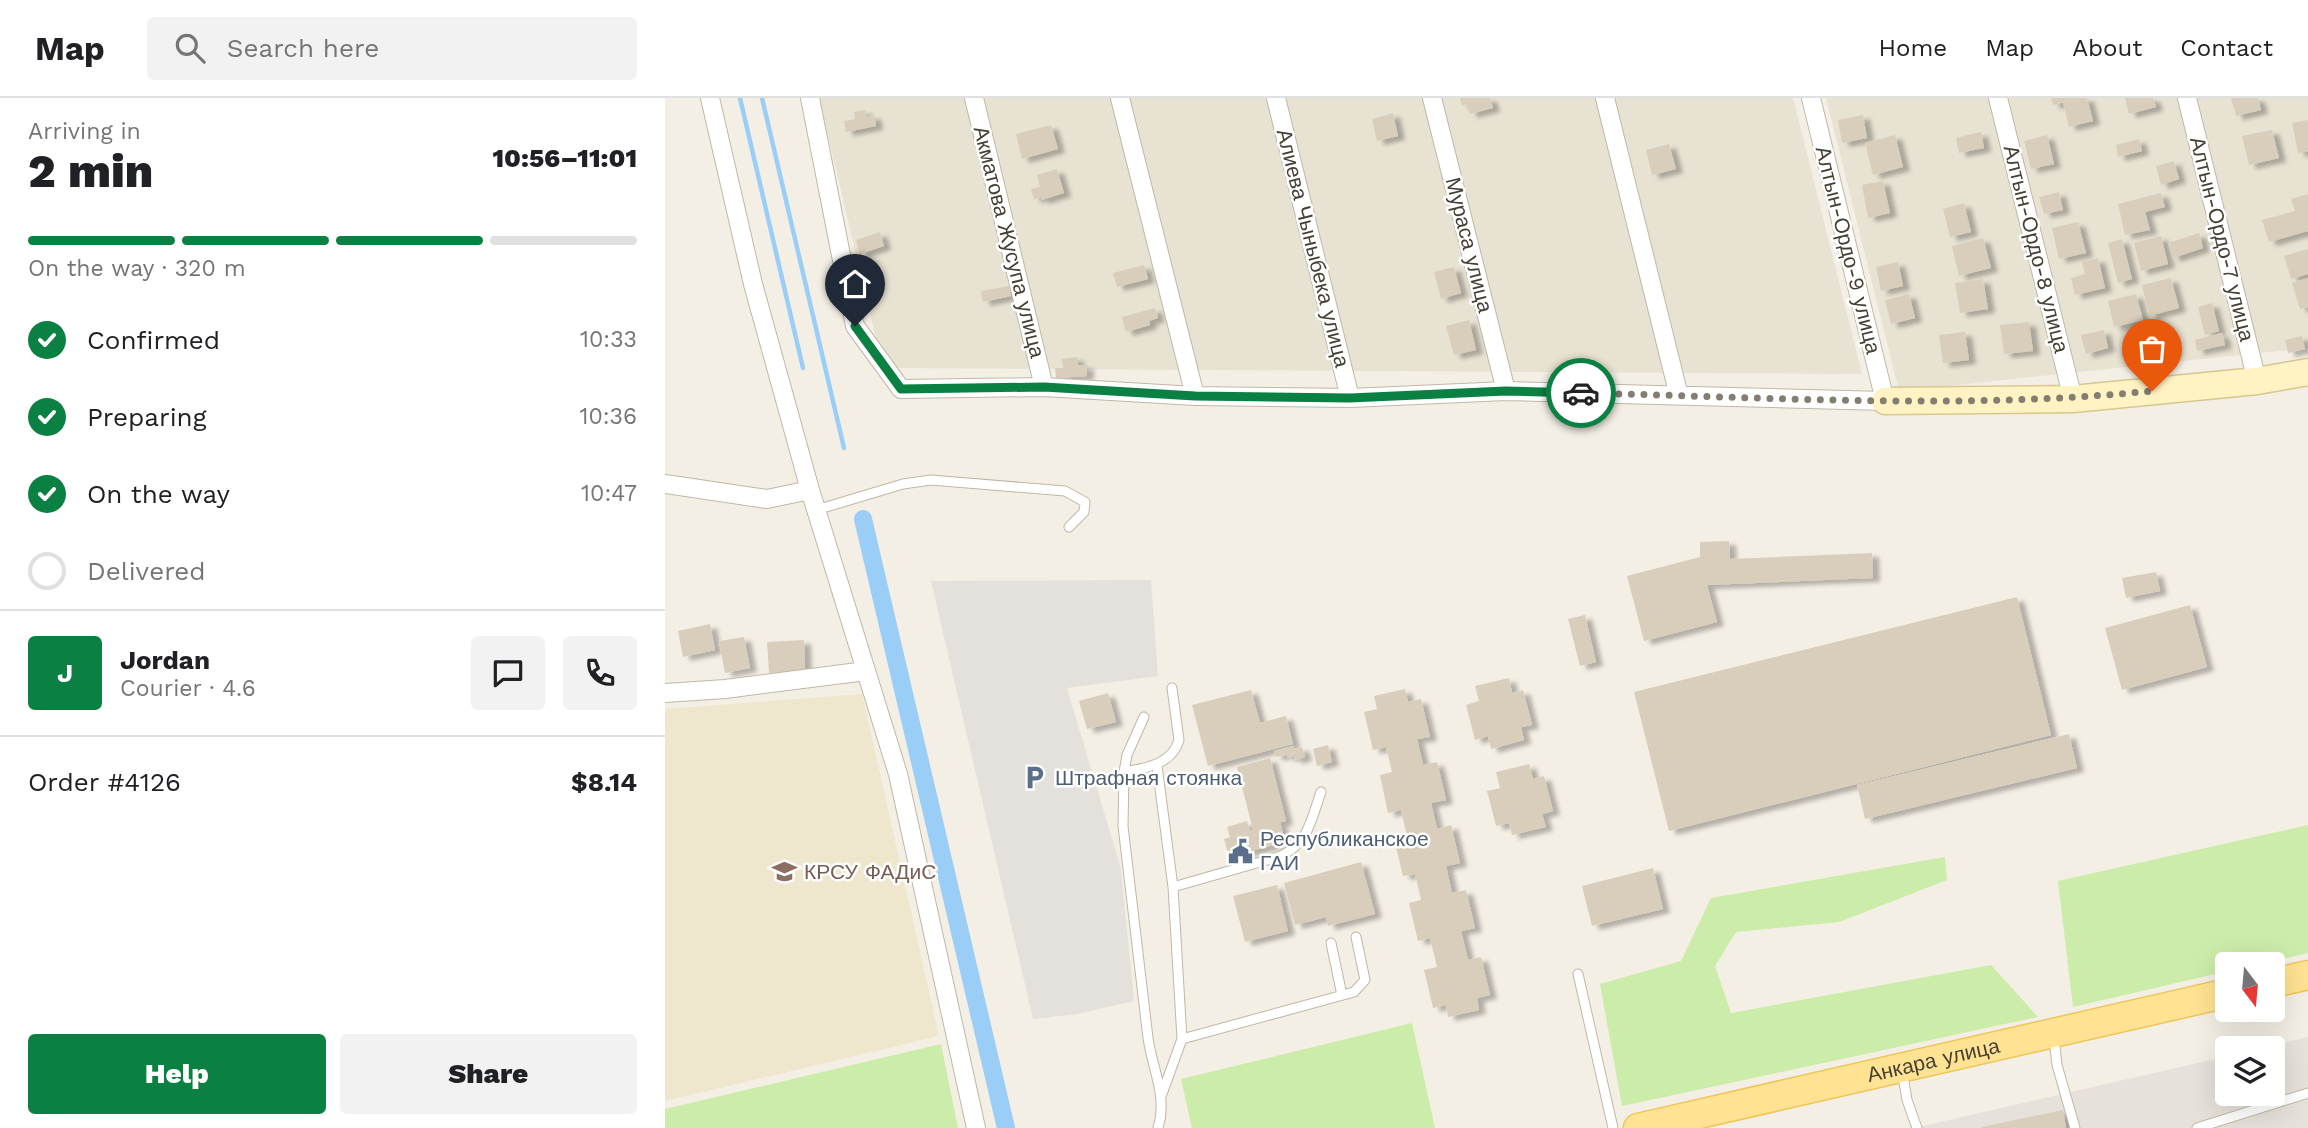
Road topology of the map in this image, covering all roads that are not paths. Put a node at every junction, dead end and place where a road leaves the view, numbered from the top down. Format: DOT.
graph roads {
  1 [pos="711,98"];
  2 [pos="810,98"];
  3 [pos="974,98"];
  4 [pos="1119,98"];
  5 [pos="1276,98"];
  6 [pos="1432,98"];
  7 [pos="1605,98"];
  8 [pos="1811,98"];
  9 [pos="1998,98"];
  10 [pos="2187,98"];
  11 [pos="2308,372"];
  12 [pos="2257,381"];
  13 [pos="1044,387"];
  14 [pos="1506,391"];
  15 [pos="1195,396"];
  16 [pos="1679,396"];
  17 [pos="1350,398"];
  18 [pos="2073,399"];
  19 [pos="1885,401"];
  20 [pos="808,482"];
  21 [pos="665,484"];
  22 [pos="816,510"];
  23 [pos="1069,527"];
  24 [pos="866,671"];
  25 [pos="1172,688"];
  26 [pos="665,693"];
  27 [pos="1144,716"];
  28 [pos="1157,766"];
  29 [pos="1124,772"];
  30 [pos="1321,792"];
  31 [pos="1173,887"];
  32 [pos="1356,937"];
  33 [pos="1331,943"];
  34 [pos="1578,974"];
  35 [pos="2308,975"];
  36 [pos="2285,980"];
  37 [pos="1342,995"];
  38 [pos="2215,996"];
  39 [pos="2053,1033"];
  40 [pos="1182,1039"];
  41 [pos="1901,1068"];
  42 [pos="2308,1093"];
  43 [pos="1162,1094"];
  44 [pos="1915,1124"];
  45 [pos="1161,1125"];
  46 [pos="976,1128"];
  47 [pos="1613,1128"];
  48 [pos="1638,1128"];
  49 [pos="1924,1128"];
  50 [pos="2075,1128"];
  51 [pos="2197,1128"];
  1 -- 20 [label="street"];
  2 -- 13 [label="street"];
  3 -- 13 [label="street, Акматова Жусупа улица"];
  4 -- 15 [label="street"];
  5 -- 17 [label="street, Алиева Чыныбека улица"];
  6 -- 14 [label="street, Мураса улица"];
  7 -- 16 [label="street"];
  8 -- 19 [label="street, Алтын-Ордо-9 улица"];
  9 -- 18 [label="street, Алтын-Ордо-8 улица"];
  10 -- 12 [label="street, Алтын-Ордо-7 улица"];
  11 -- 12 [label="street"];
  12 -- 18 [label="street"];
  13 -- 15 [label="street"];
  14 -- 16 [label="street"];
  14 -- 17 [label="street"];
  15 -- 17 [label="street"];
  16 -- 19 [label="street"];
  18 -- 19 [label="street"];
  20 -- 21 [label="street"];
  20 -- 22 [label="street"];
  22 -- 23 [label="lane"];
  22 -- 24 [label="street"];
  24 -- 26 [label="street"];
  24 -- 46 [label="street"];
  25 -- 28 [label="lane"];
  27 -- 29 [label="lane"];
  28 -- 29 [label="lane"];
  28 -- 31 [label="lane"];
  29 -- 43 [label="lane"];
  30 -- 31 [label="lane"];
  31 -- 40 [label="lane"];
  32 -- 37 [label="lane"];
  33 -- 37 [label="lane"];
  34 -- 47 [label="lane"];
  35 -- 36 [label="main road"];
  37 -- 40 [label="lane"];
  38 -- 39 [label="main road, Анкара улица"];
  39 -- 41 [label="main road, Анкара улица"];
  39 -- 50 [label="lane"];
  40 -- 43 [label="lane"];
  41 -- 44 [label="lane"];
  41 -- 48 [label="main road, Анкара улица"];
  42 -- 51 [label="lane"];
  43 -- 45 [label="lane"];
  44 -- 49 [label="lane"];
}
